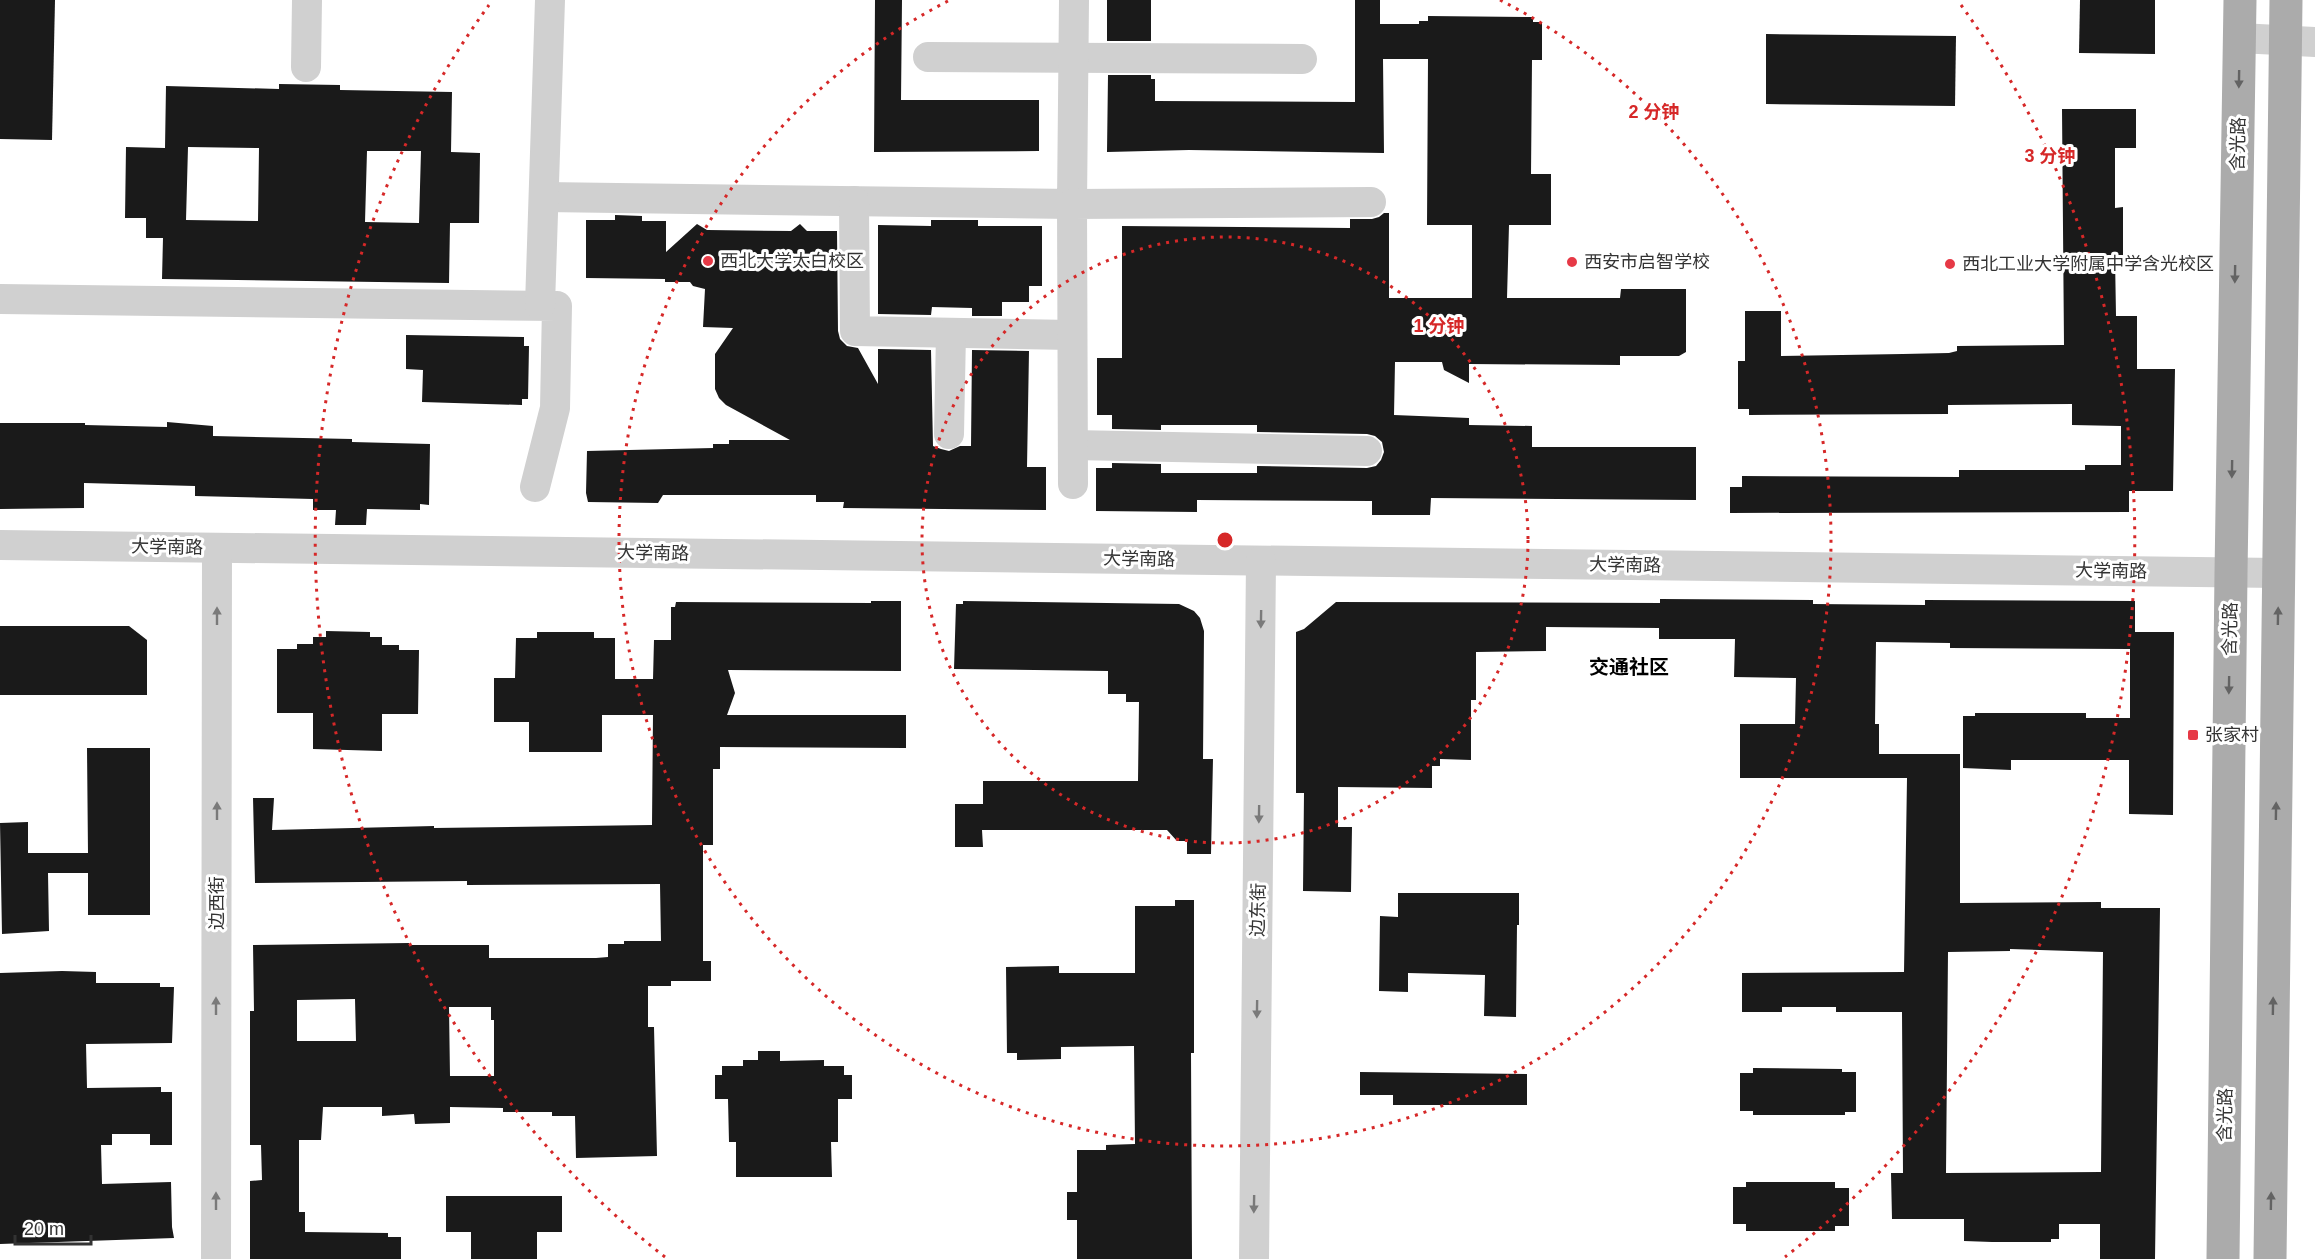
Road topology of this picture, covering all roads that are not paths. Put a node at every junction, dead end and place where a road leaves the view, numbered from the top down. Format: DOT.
graph roads {
  1 [pos="307,0"];
  2 [pos="550,0"];
  3 [pos="1074,0"];
  4 [pos="2240,0"];
  5 [pos="2286,0"];
  6 [pos="2239,38"];
  7 [pos="2300,41"];
  8 [pos="928,57"];
  9 [pos="1073,58"];
  10 [pos="1302,59"];
  11 [pos="306,67"];
  12 [pos="544,197"];
  13 [pos="854,201"];
  14 [pos="1371,202"];
  15 [pos="1072,204"];
  16 [pos="0,298"];
  17 [pos="540,305"];
  18 [pos="951,333"];
  19 [pos="1072,335"];
  20 [pos="949,434"];
  21 [pos="1073,445"];
  22 [pos="1367,451"];
  23 [pos="1073,484"];
  24 [pos="535,487"];
  25 [pos="0,545"];
  26 [pos="217,548"];
  27 [pos="1261,561"];
  28 [pos="2230,573"];
  29 [pos="2279,573"];
  30 [pos="216,1259"];
  31 [pos="1254,1259"];
  32 [pos="2223,1259"];
  33 [pos="2270,1259"];
  1 -- 11 [label="street"];
  2 -- 12 [label="street"];
  3 -- 9 [label="street"];
  4 -- 6 [label="main road, 含光路"];
  5 -- 7 [label="main road"];
  6 -- 7 [label="street"];
  6 -- 28 [label="main road, 含光路, one-way"];
  7 -- 29 [label="main road"];
  8 -- 9 [label="street"];
  9 -- 10 [label="street"];
  9 -- 15 [label="street"];
  12 -- 13 [label="street"];
  12 -- 17 [label="street"];
  13 -- 15 [label="street"];
  13 -- 18 [label="street"];
  14 -- 15 [label="street"];
  15 -- 19 [label="street"];
  16 -- 17 [label="street"];
  17 -- 24 [label="street"];
  18 -- 19 [label="street"];
  18 -- 20 [label="street"];
  19 -- 21 [label="street"];
  21 -- 22 [label="street"];
  21 -- 23 [label="street"];
  25 -- 26 [label="street, 大学南路"];
  26 -- 27 [label="street, 大学南路"];
  30 -- 26 [label="street, 边西街, one-way"];
  27 -- 28 [label="street, 大学南路"];
  27 -- 31 [label="street, 边东街, one-way"];
  28 -- 29 [label="street, 大学南路"];
  28 -- 32 [label="main road, 含光路, one-way"];
  33 -- 29 [label="main road, one-way"];
}
